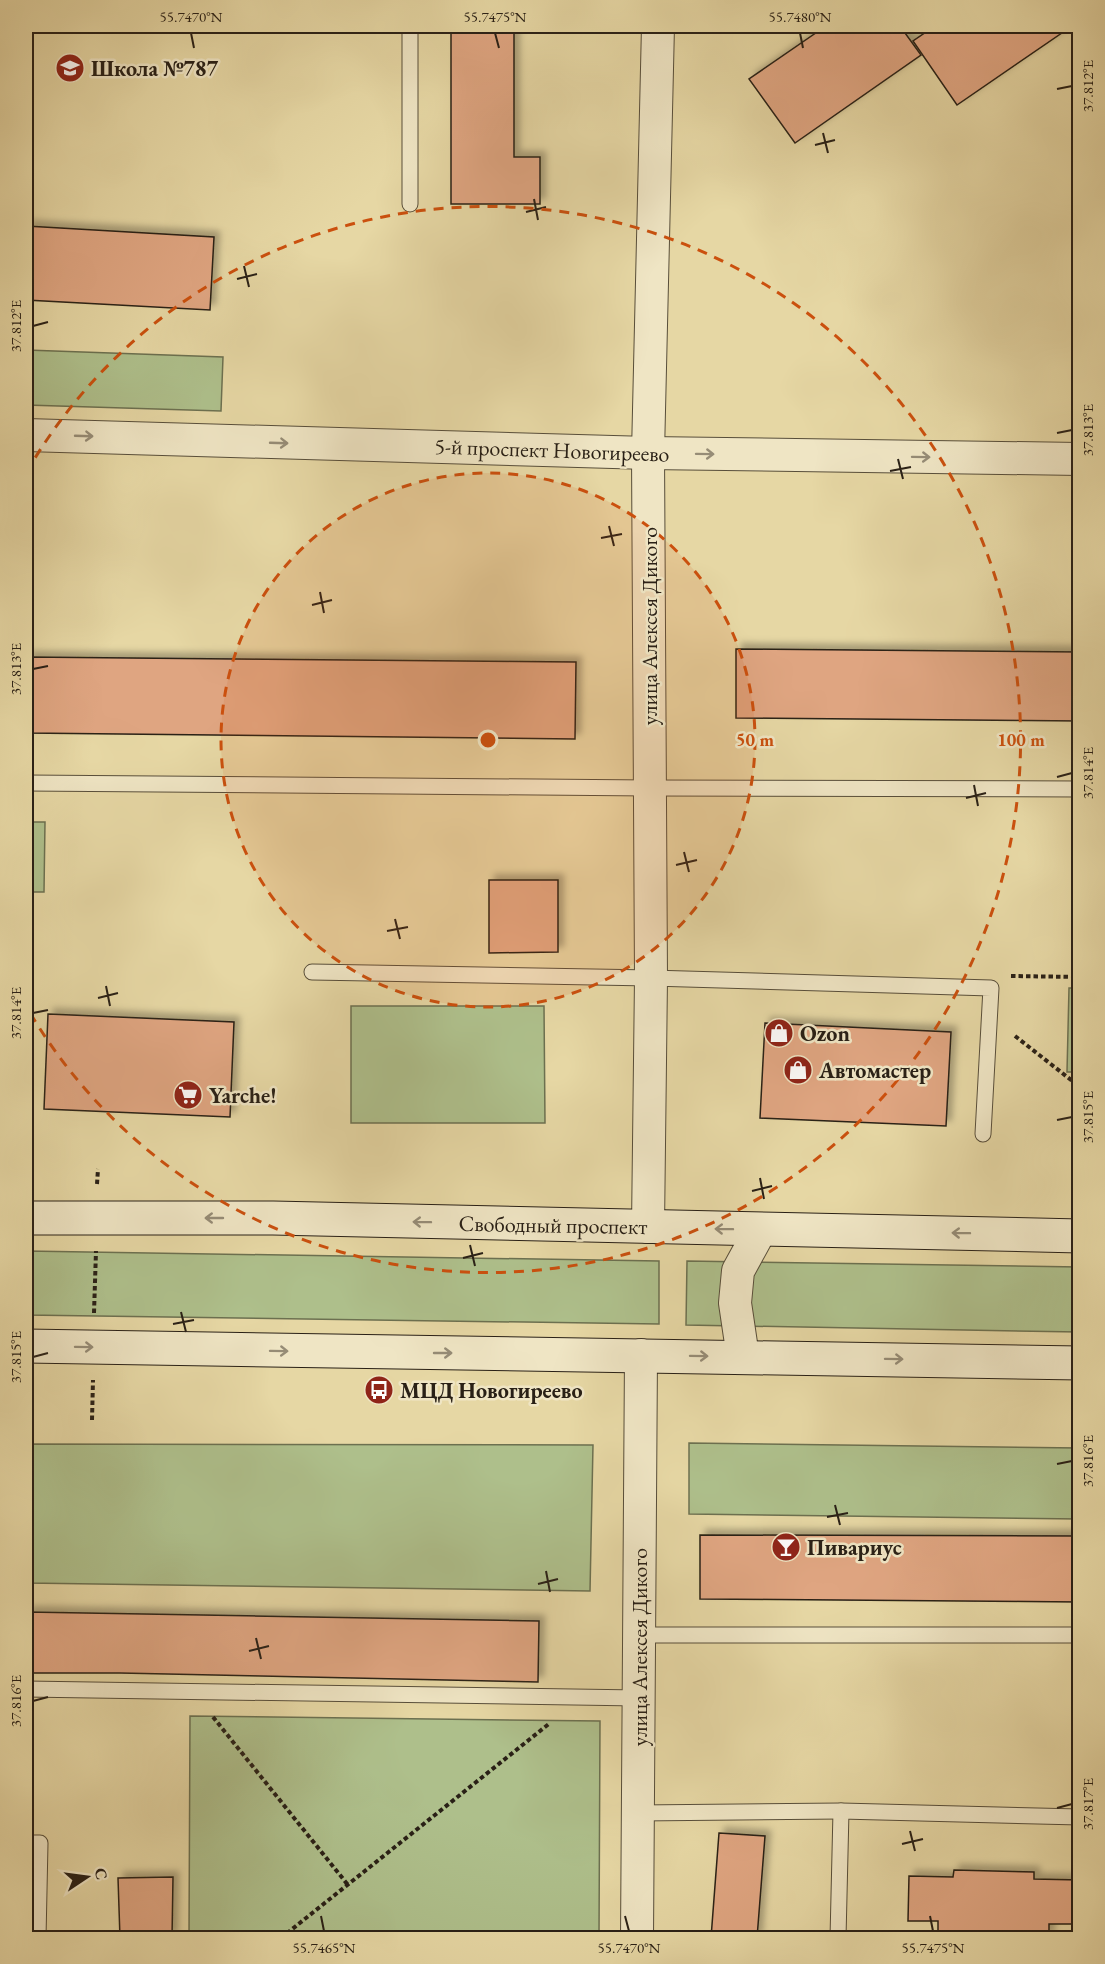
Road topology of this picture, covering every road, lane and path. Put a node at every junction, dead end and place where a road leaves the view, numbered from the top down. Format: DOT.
graph roads {
  1 [pos="410,26"];
  2 [pos="658,26"];
  3 [pos="410,204"];
  4 [pos="26,435"];
  5 [pos="648,453"];
  6 [pos="1080,459"];
  7 [pos="26,783"];
  8 [pos="650,788"];
  9 [pos="1080,789"];
  10 [pos="312,972"];
  11 [pos="1080,977"];
  12 [pos="651,978"];
  13 [pos="991,988"];
  14 [pos="989,1015"];
  15 [pos="1080,1087"];
  16 [pos="983,1134"];
  17 [pos="98,1169"];
  18 [pos="26,1218"];
  19 [pos="97,1218"];
  20 [pos="648,1227"];
  21 [pos="761,1229"];
  22 [pos="1080,1236"];
  23 [pos="26,1346"];
  24 [pos="94,1347"];
  25 [pos="641,1355"];
  26 [pos="743,1357"];
  27 [pos="1080,1363"];
  28 [pos="92,1420"];
  29 [pos="639,1635"];
  30 [pos="1080,1635"];
  31 [pos="26,1689"];
  32 [pos="193,1691"];
  33 [pos="583,1697"];
  34 [pos="639,1698"];
  35 [pos="841,1811"];
  36 [pos="638,1813"];
  37 [pos="1080,1817"];
  38 [pos="26,1843"];
  39 [pos="348,1885"];
  40 [pos="38,1938"];
  41 [pos="281,1938"];
  42 [pos="637,1938"];
  43 [pos="838,1938"];
  1 -- 3 [label="lane"];
  2 -- 5 [label="street, улица Алексея Дикого"];
  4 -- 5 [label="street, 5-й проспект Новогиреево, one-way"];
  5 -- 6 [label="street, 5-й проспект Новогиреево, one-way"];
  5 -- 8 [label="street, улица Алексея Дикого"];
  7 -- 8 [label="lane"];
  8 -- 9 [label="lane"];
  8 -- 12 [label="street, улица Алексея Дикого"];
  10 -- 12 [label="lane"];
  11 -- 13 [label="path"];
  12 -- 13 [label="lane"];
  12 -- 20 [label="street, улица Алексея Дикого"];
  13 -- 14 [label="lane"];
  14 -- 15 [label="path"];
  14 -- 16 [label="lane"];
  17 -- 19 [label="path"];
  18 -- 19 [label="main road, Свободный проспект"];
  20 -- 19 [label="main road, Свободный проспект, one-way"];
  19 -- 24 [label="path"];
  21 -- 20 [label="main road, Свободный проспект, one-way"];
  22 -- 21 [label="main road, Свободный проспект, one-way"];
  21 -- 26 [label="street"];
  23 -- 24 [label="main road, one-way"];
  24 -- 25 [label="main road, one-way"];
  24 -- 28 [label="path"];
  25 -- 26 [label="main road, one-way"];
  25 -- 29 [label="street, улица Алексея Дикого"];
  26 -- 27 [label="main road, one-way"];
  29 -- 30 [label="lane"];
  29 -- 34 [label="street, улица Алексея Дикого"];
  31 -- 32 [label="lane"];
  32 -- 33 [label="lane"];
  32 -- 39 [label="path"];
  33 -- 34 [label="lane"];
  33 -- 39 [label="path"];
  34 -- 36 [label="street, улица Алексея Дикого"];
  35 -- 36 [label="lane"];
  35 -- 37 [label="lane"];
  35 -- 43 [label="lane"];
  36 -- 42 [label="street, улица Алексея Дикого"];
  38 -- 40 [label="lane"];
  39 -- 41 [label="path"];
}
